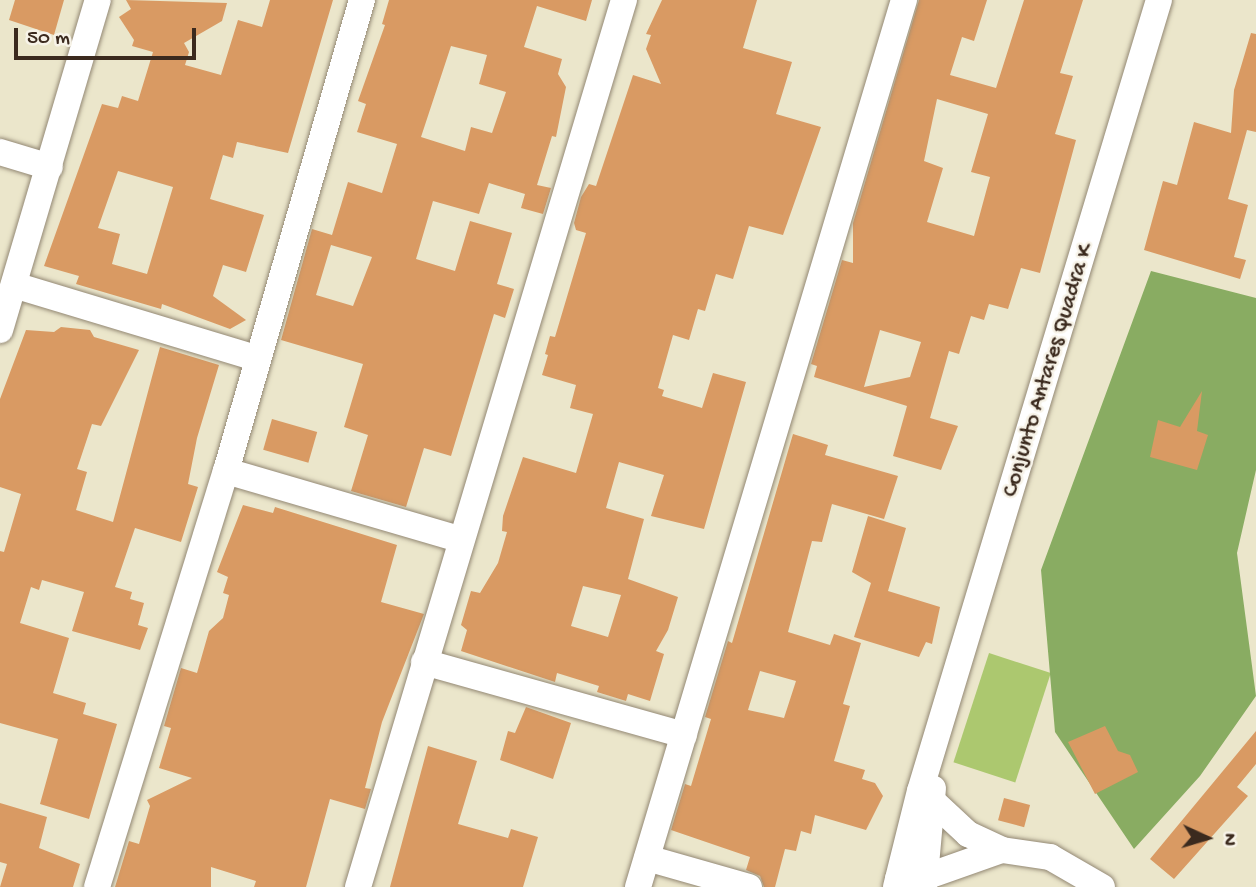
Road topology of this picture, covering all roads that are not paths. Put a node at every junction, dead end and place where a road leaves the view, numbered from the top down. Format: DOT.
graph roads {
  1 [pos="99,0"];
  2 [pos="362,0"];
  3 [pos="624,0"];
  4 [pos="904,0"];
  5 [pos="1159,0"];
  6 [pos="0,152"];
  7 [pos="50,167"];
  8 [pos="13,285"];
  9 [pos="0,330"];
  10 [pos="256,358"];
  11 [pos="226,471"];
  12 [pos="459,539"];
  13 [pos="424,662"];
  14 [pos="684,735"];
  15 [pos="926,795"];
  16 [pos="1002,850"];
  17 [pos="647,858"];
  18 [pos="926,882"];
  19 [pos="897,883"];
  20 [pos="97,887"];
  21 [pos="358,887"];
  22 [pos="638,887"];
  23 [pos="749,887"];
  24 [pos="1102,887"];
  1 -- 7 [label="street"];
  2 -- 10 [label="street"];
  3 -- 12 [label="street"];
  4 -- 14 [label="street"];
  5 -- 15 [label="street, Conjunto Antares Quadra K"];
  6 -- 7 [label="street"];
  7 -- 8 [label="street"];
  8 -- 9 [label="street"];
  8 -- 10 [label="street"];
  10 -- 11 [label="street"];
  11 -- 12 [label="street"];
  11 -- 20 [label="street"];
  12 -- 13 [label="street"];
  13 -- 14 [label="street"];
  13 -- 21 [label="street"];
  14 -- 17 [label="street"];
  15 -- 16 [label="street"];
  15 -- 18 [label="street"];
  15 -- 19 [label="street"];
  16 -- 18 [label="street"];
  16 -- 24 [label="street"];
  17 -- 22 [label="street"];
  17 -- 23 [label="street"];
  18 -- 19 [label="street"];
}
